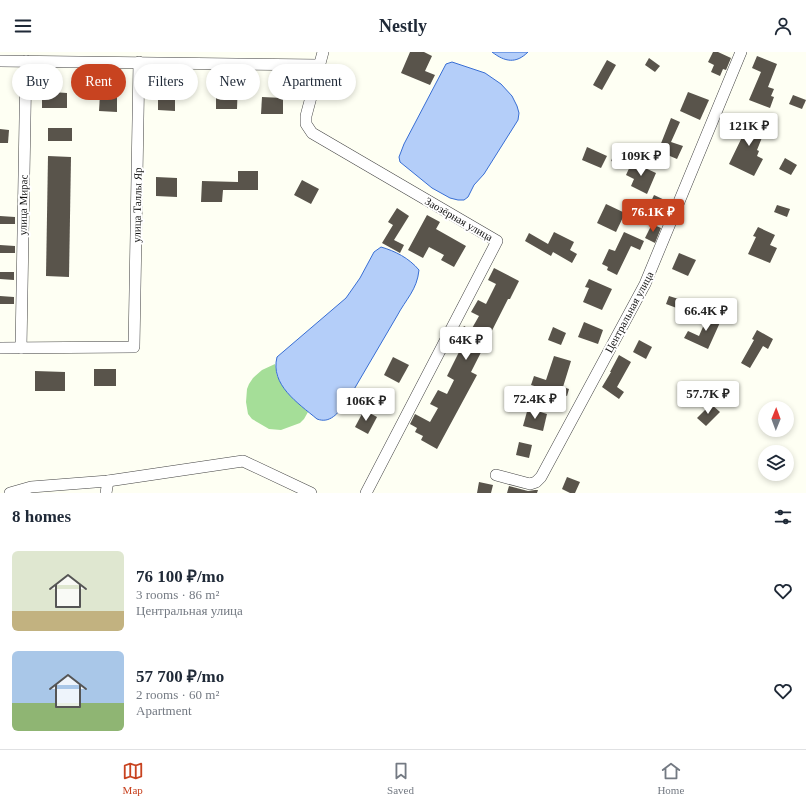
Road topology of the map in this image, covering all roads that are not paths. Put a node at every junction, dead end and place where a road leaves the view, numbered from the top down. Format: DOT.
graph roads {
  1 [pos="323,52"];
  2 [pos="741,52"];
  3 [pos="0,61"];
  4 [pos="26,61"];
  5 [pos="139,62"];
  6 [pos="268,64"];
  7 [pos="319,64"];
  8 [pos="310,100"];
  9 [pos="0,348"];
  10 [pos="21,348"];
  11 [pos="496,476"];
  12 [pos="108,481"];
  13 [pos="10,493"];
  14 [pos="106,493"];
  15 [pos="311,493"];
  16 [pos="366,493"];
  1 -- 7 [label="street, Заозёрная улица"];
  2 -- 11 [label="street, Центральная улица"];
  3 -- 4 [label="street"];
  4 -- 5 [label="street"];
  4 -- 10 [label="street, улица Мирас"];
  5 -- 6 [label="street"];
  5 -- 10 [label="street, улица Таллы Яр"];
  8 -- 16 [label="street, Заозёрная улица"];
  9 -- 10 [label="street"];
  12 -- 13 [label="street"];
  12 -- 14 [label="street"];
  12 -- 15 [label="street"];
}
